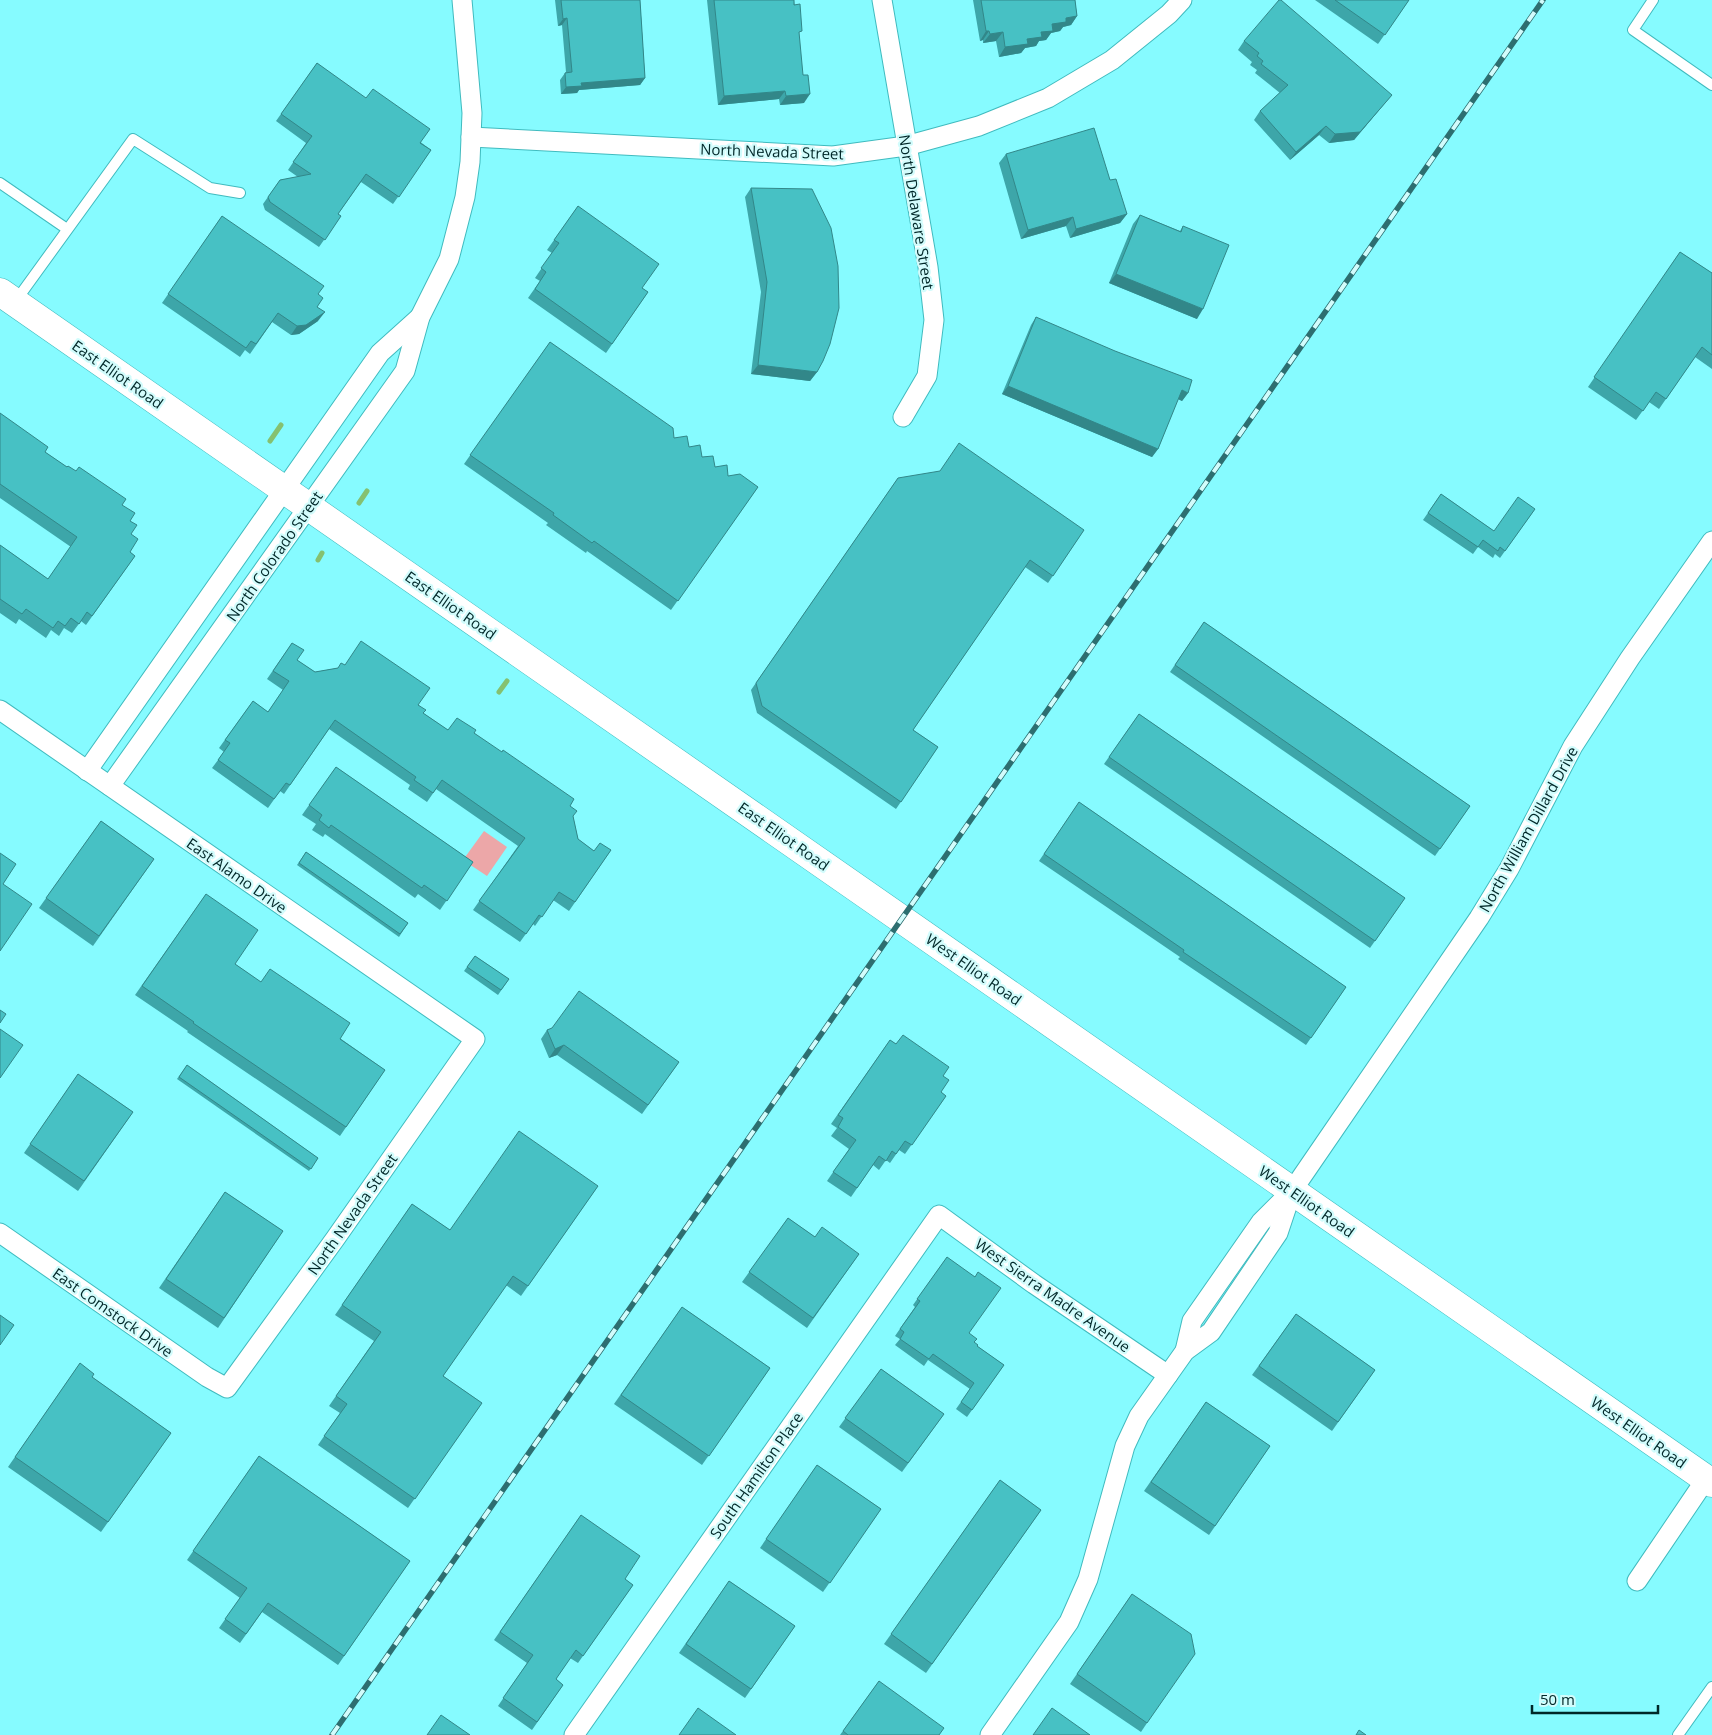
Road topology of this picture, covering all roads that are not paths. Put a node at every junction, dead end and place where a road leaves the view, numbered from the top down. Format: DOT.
graph roads {
  1 [pos="462,0"];
  2 [pos="882,0"];
  3 [pos="1182,0"];
  4 [pos="1653,0"];
  5 [pos="1712,85"];
  6 [pos="472,137"];
  7 [pos="906,146"];
  8 [pos="0,183"];
  9 [pos="240,193"];
  10 [pos="67,229"];
  11 [pos="7,297"];
  12 [pos="420,317"];
  13 [pos="902,417"];
  14 [pos="284,489"];
  15 [pos="309,506"];
  16 [pos="1712,540"];
  17 [pos="0,710"];
  18 [pos="87,771"];
  19 [pos="110,786"];
  20 [pos="902,918"];
  21 [pos="475,1040"];
  22 [pos="1292,1191"];
  23 [pos="939,1215"];
  24 [pos="0,1233"];
  25 [pos="1168,1375"];
  26 [pos="227,1388"];
  27 [pos="1709,1481"];
  28 [pos="1637,1581"];
  29 [pos="1712,1687"];
  30 [pos="574,1735"];
  31 [pos="990,1735"];
  32 [pos="1678,1735"];
  1 -- 6 [label="street, North Colorado Street"];
  2 -- 7 [label="street, North Delaware Street"];
  3 -- 7 [label="street, North Nevada Street"];
  4 -- 5 [label="lane"];
  6 -- 7 [label="street, North Nevada Street"];
  6 -- 12 [label="street, North Colorado Street"];
  7 -- 13 [label="street, North Delaware Street"];
  8 -- 10 [label="lane"];
  9 -- 10 [label="lane"];
  10 -- 11 [label="lane"];
  11 -- 14 [label="main road, East Elliot Road"];
  12 -- 14 [label="street, North Colorado Street"];
  12 -- 15 [label="street, North Colorado Street"];
  14 -- 15 [label="main road, East Elliot Road"];
  14 -- 18 [label="street, North Colorado Street"];
  15 -- 19 [label="street, North Colorado Street"];
  15 -- 20 [label="main road, East Elliot Road"];
  16 -- 22 [label="street, North William Dillard Drive"];
  17 -- 18 [label="street, East Alamo Drive"];
  18 -- 19 [label="street, East Alamo Drive"];
  19 -- 21 [label="street, East Alamo Drive"];
  20 -- 22 [label="main road, West Elliot Road"];
  21 -- 26 [label="street, North Nevada Street"];
  22 -- 25 [label="street, North William Dillard Drive"];
  22 -- 27 [label="main road, West Elliot Road"];
  23 -- 25 [label="street, West Sierra Madre Avenue"];
  23 -- 30 [label="street, South Hamilton Place"];
  24 -- 26 [label="street, East Comstock Drive"];
  25 -- 31 [label="street, North William Dillard Drive"];
  27 -- 28 [label="street"];
  29 -- 32 [label="lane"];
}
